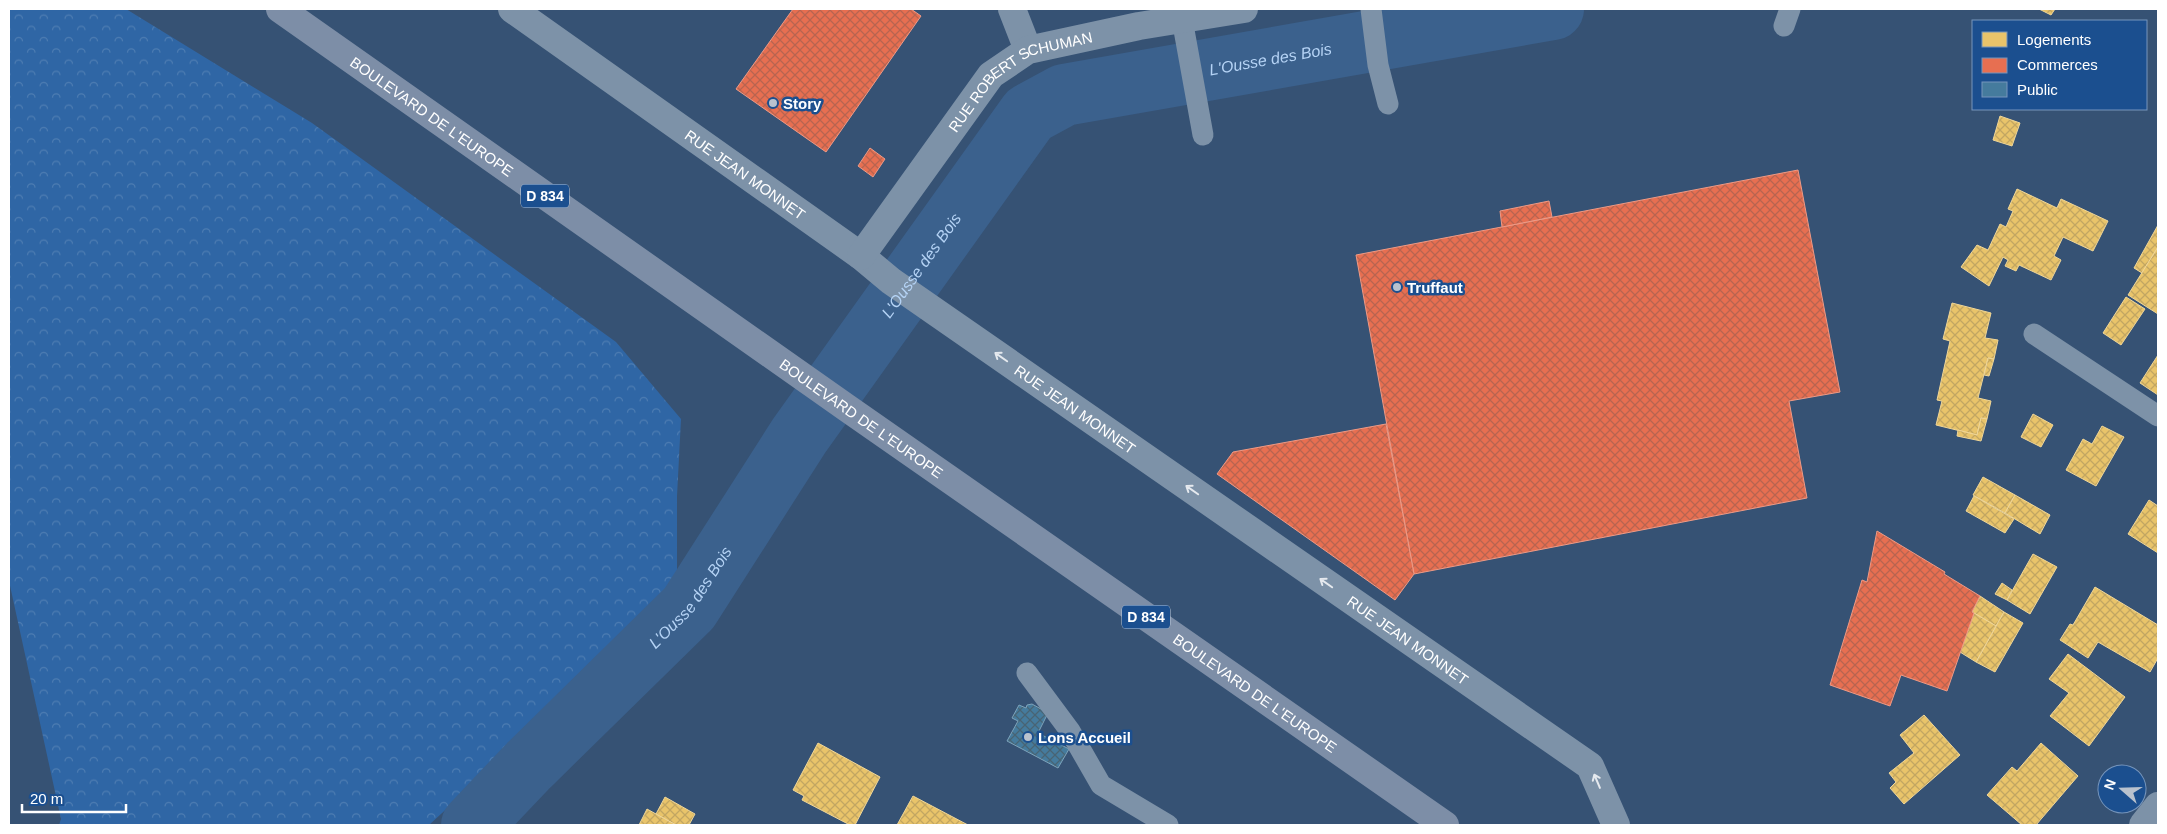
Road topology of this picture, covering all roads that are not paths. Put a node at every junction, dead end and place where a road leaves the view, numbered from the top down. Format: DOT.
graph roads {
  1 [pos="280,9"];
  2 [pos="512,9"];
  3 [pos="1012,9"];
  4 [pos="1371,9"];
  5 [pos="1231,10"];
  6 [pos="1182,19"];
  7 [pos="1028,50"];
  8 [pos="1388,104"];
  9 [pos="1203,135"];
  10 [pos="862,256"];
  11 [pos="2034,334"];
  12 [pos="2158,416"];
  13 [pos="1027,673"];
  14 [pos="1168,825"];
  15 [pos="1445,825"];
  16 [pos="1616,825"];
  1 -- 15 [label="main road, BOULEVARD DE L'EUROPE / D 834"];
  2 -- 10 [label="street, RUE JEAN MONNET"];
  3 -- 7 [label="street"];
  4 -- 8 [label="lane"];
  5 -- 6 [label="street, RUE ROBERT SCHUMAN"];
  6 -- 7 [label="street, RUE ROBERT SCHUMAN"];
  6 -- 9 [label="lane"];
  7 -- 10 [label="street, RUE ROBERT SCHUMAN"];
  16 -- 10 [label="street, RUE JEAN MONNET, one-way"];
  11 -- 12 [label="lane"];
  13 -- 14 [label="lane"];
}
